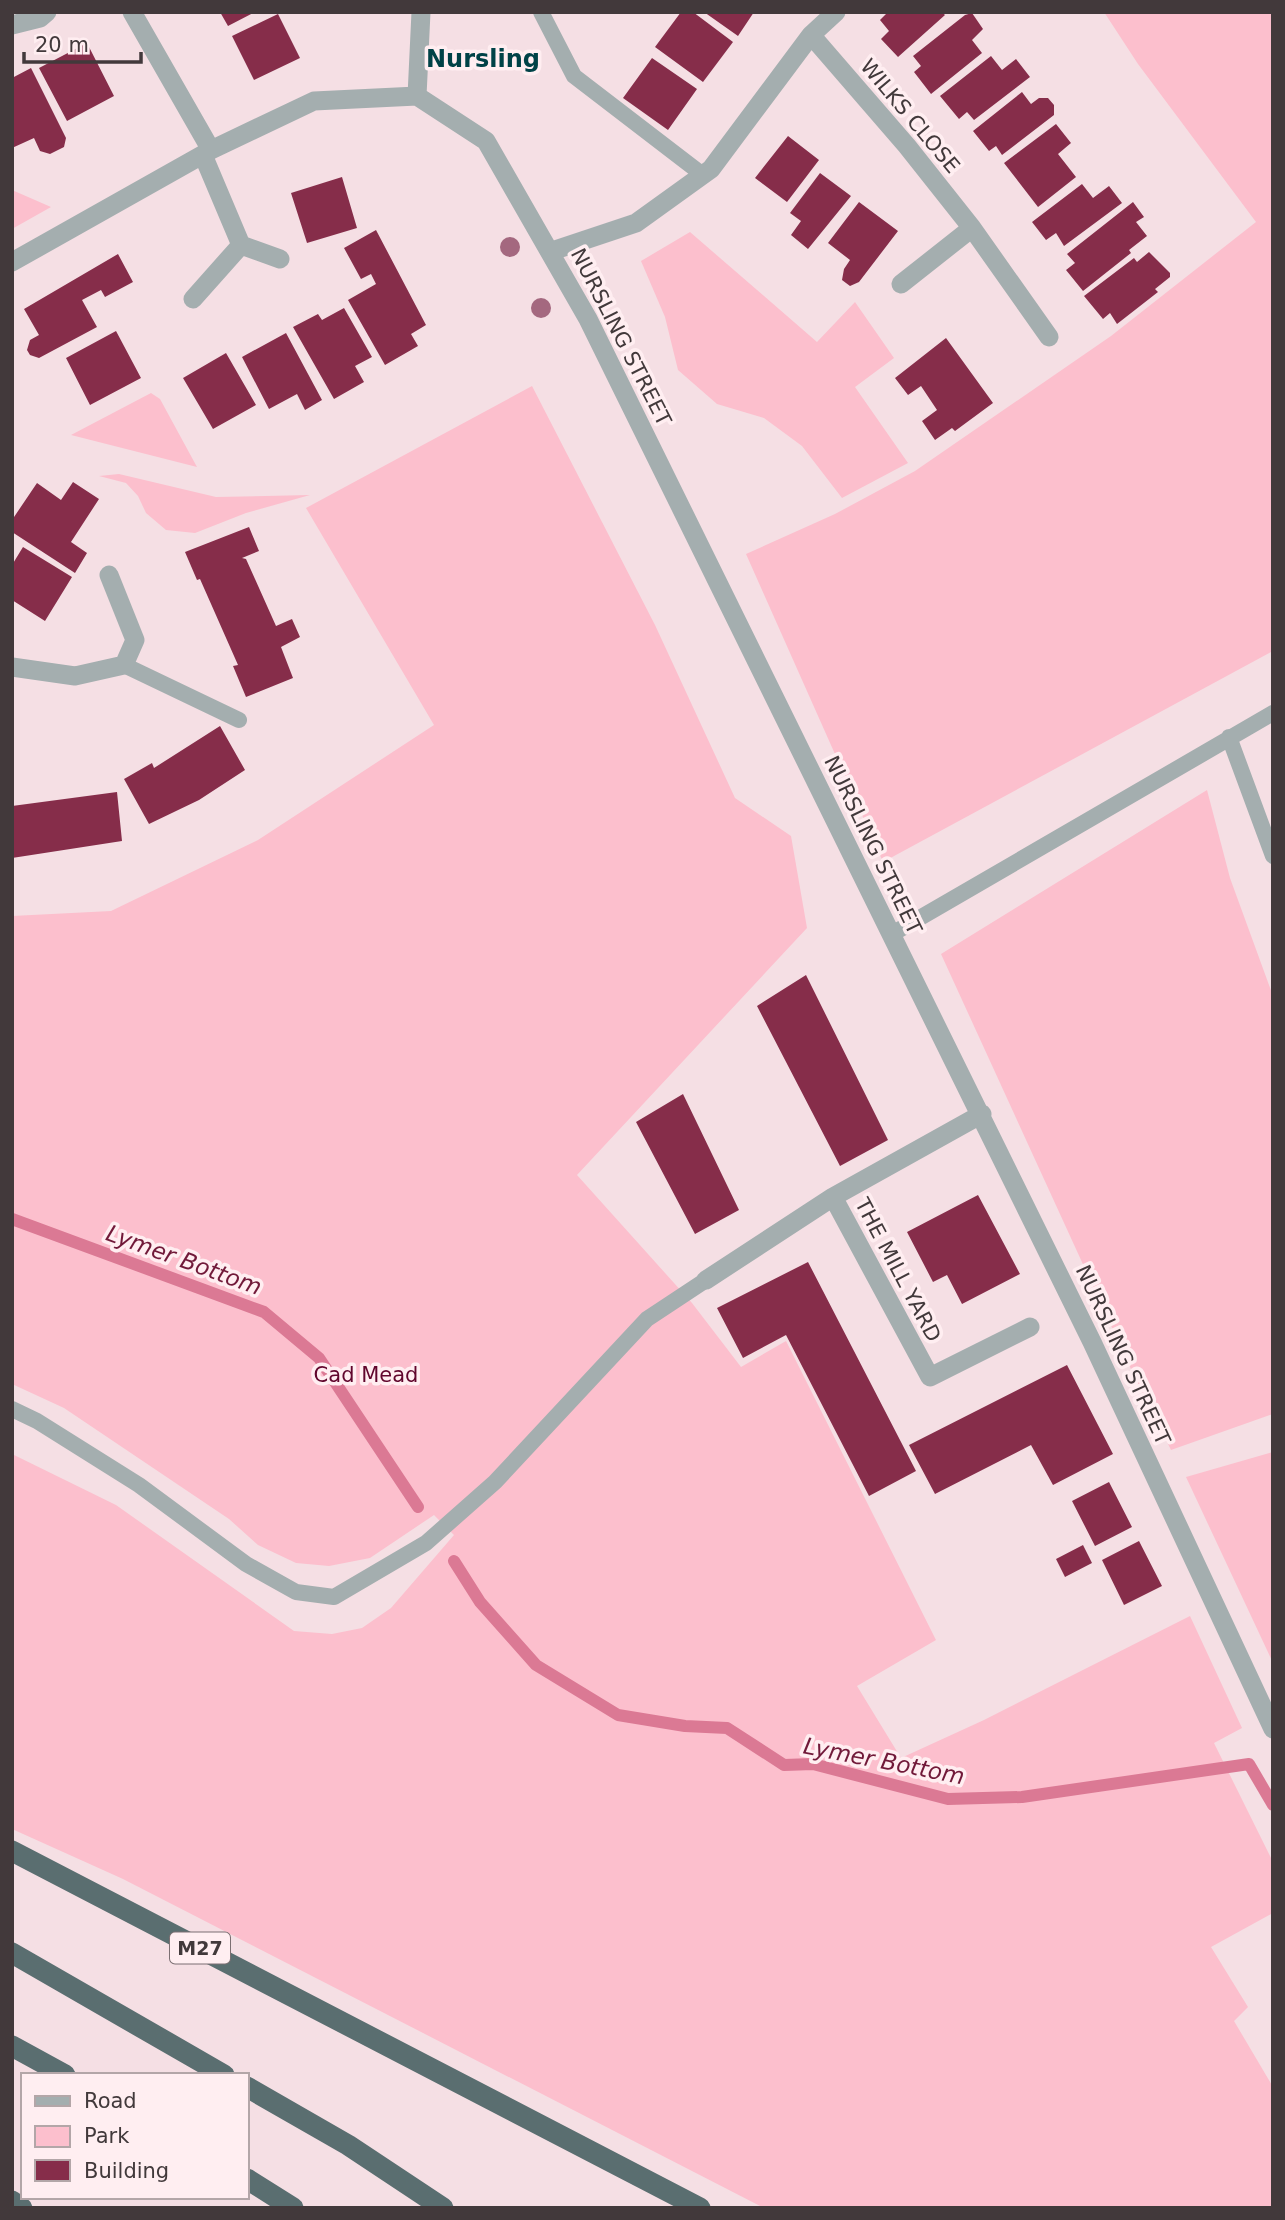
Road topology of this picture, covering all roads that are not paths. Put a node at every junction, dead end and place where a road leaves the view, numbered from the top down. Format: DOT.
graph roads {
  1 [pos="47,12"];
  2 [pos="132,12"];
  3 [pos="421,12"];
  4 [pos="541,12"];
  5 [pos="836,12"];
  6 [pos="12,25"];
  7 [pos="811,35"];
  8 [pos="417,96"];
  9 [pos="207,153"];
  10 [pos="704,175"];
  11 [pos="972,228"];
  12 [pos="241,245"];
  13 [pos="552,251"];
  14 [pos="280,259"];
  15 [pos="12,261"];
  16 [pos="901,284"];
  17 [pos="193,299"];
  18 [pos="1049,337"];
  19 [pos="109,575"];
  20 [pos="124,665"];
  21 [pos="12,667"];
  22 [pos="1273,713"];
  23 [pos="239,720"];
  24 [pos="1229,737"];
  25 [pos="1273,856"];
  26 [pos="891,934"];
  27 [pos="982,1114"];
  28 [pos="833,1196"];
  29 [pos="706,1280"];
  30 [pos="1030,1327"];
  31 [pos="12,1409"];
  32 [pos="1273,1729"];
  33 [pos="12,1851"];
  34 [pos="12,1954"];
  35 [pos="12,2046"];
  36 [pos="61,2073"];
  37 [pos="221,2073"];
  38 [pos="248,2088"];
  39 [pos="248,2180"];
  40 [pos="12,2201"];
  41 [pos="22,2208"];
  42 [pos="293,2208"];
  43 [pos="443,2208"];
  44 [pos="700,2208"];
  1 -- 6 [label="street"];
  2 -- 9 [label="street"];
  3 -- 8 [label="street"];
  4 -- 10 [label="lane"];
  5 -- 7 [label="street"];
  7 -- 10 [label="street"];
  7 -- 11 [label="street, WILKS CLOSE"];
  8 -- 9 [label="street"];
  8 -- 13 [label="street, NURSLING STREET"];
  9 -- 12 [label="street"];
  9 -- 15 [label="street"];
  10 -- 13 [label="street"];
  11 -- 16 [label="street"];
  11 -- 18 [label="street, WILKS CLOSE"];
  12 -- 14 [label="street"];
  12 -- 17 [label="street"];
  13 -- 26 [label="street, NURSLING STREET"];
  19 -- 20 [label="street"];
  20 -- 21 [label="street"];
  20 -- 23 [label="lane"];
  22 -- 24 [label="lane"];
  24 -- 25 [label="lane"];
  24 -- 26 [label="lane"];
  26 -- 27 [label="street, NURSLING STREET"];
  27 -- 28 [label="street, THE MILL YARD"];
  27 -- 32 [label="street, NURSLING STREET"];
  28 -- 29 [label="street"];
  28 -- 30 [label="street, THE MILL YARD"];
  29 -- 31 [label="lane"];
  33 -- 44 [label="highway, M27"];
  34 -- 37 [label="highway"];
  35 -- 36 [label="highway"];
  38 -- 43 [label="highway"];
  39 -- 42 [label="highway"];
  40 -- 41 [label="highway"];
}
